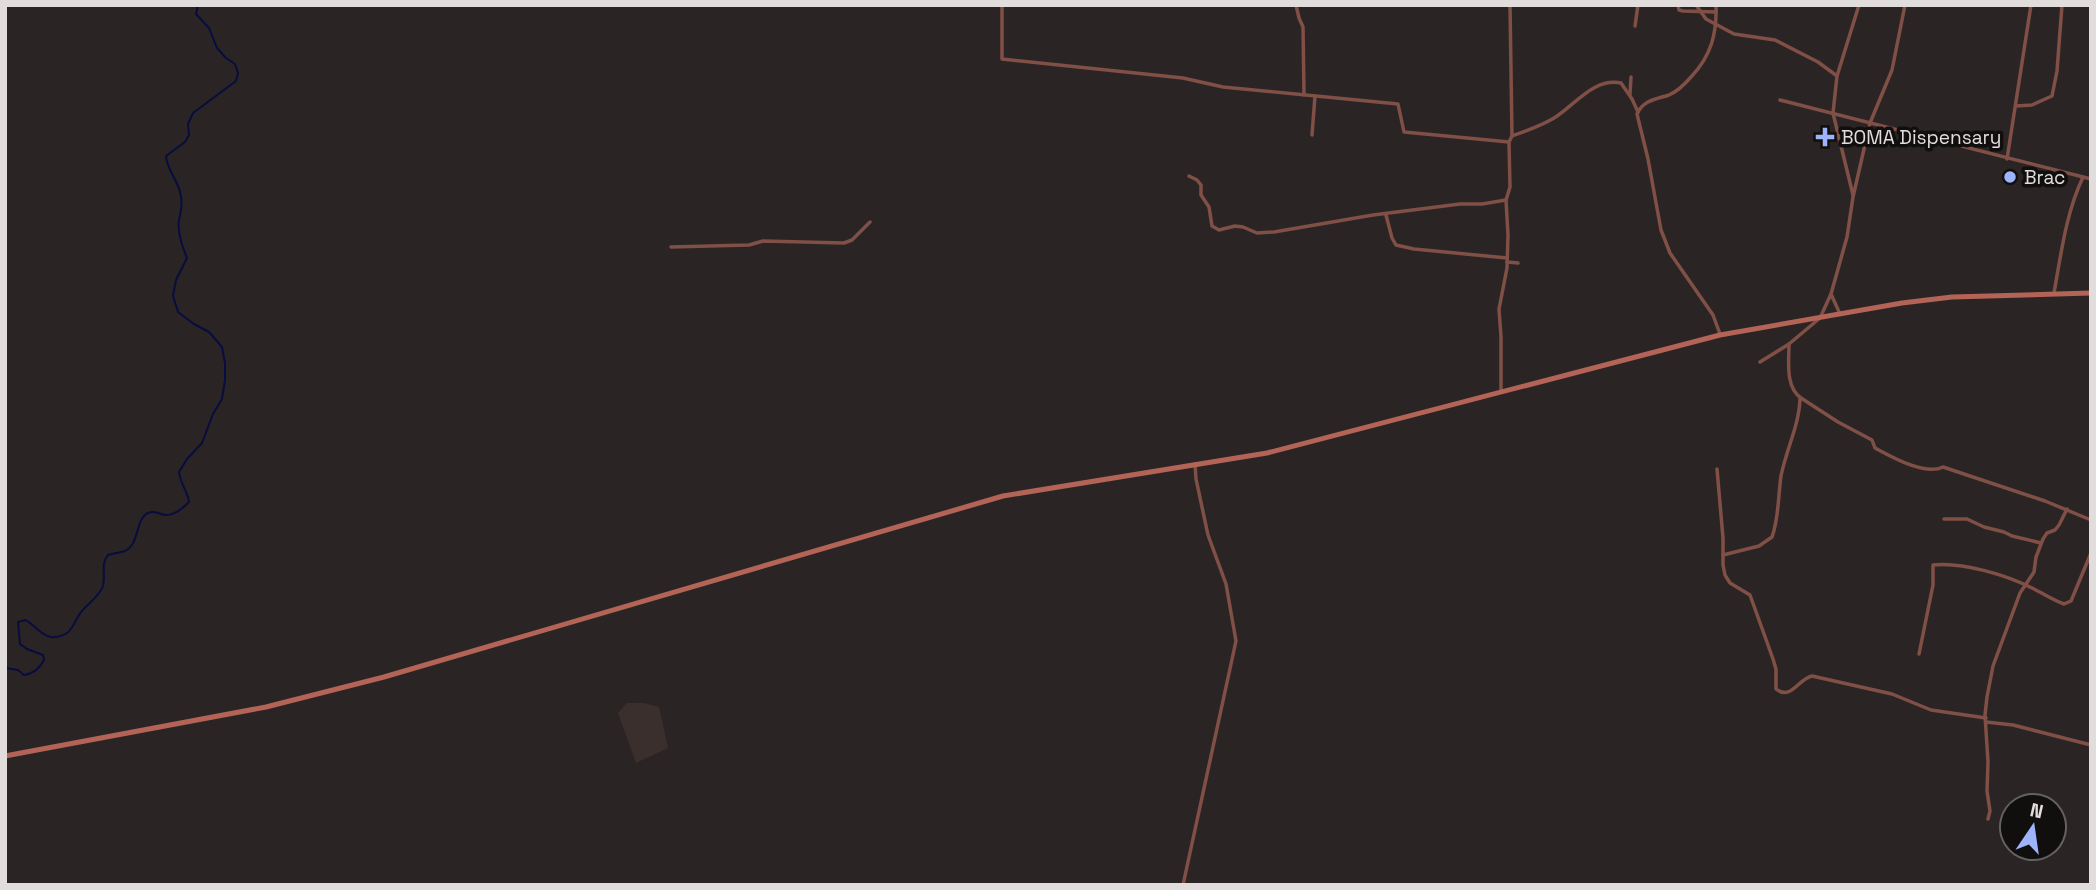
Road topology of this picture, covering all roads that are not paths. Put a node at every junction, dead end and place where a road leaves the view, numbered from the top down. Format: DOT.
graph roads {
  1 [pos="1002,5"];
  2 [pos="1296,5"];
  3 [pos="1510,5"];
  4 [pos="1638,5"];
  5 [pos="1678,5"];
  6 [pos="1696,5"];
  7 [pos="1708,5"];
  8 [pos="1716,5"];
  9 [pos="1859,5"];
  10 [pos="1905,5"];
  11 [pos="2031,5"];
  12 [pos="2062,5"];
  13 [pos="1699,11"];
  14 [pos="1714,12"];
  15 [pos="1715,23"];
  16 [pos="1635,26"];
  17 [pos="1837,76"];
  18 [pos="1631,77"];
  19 [pos="1304,95"];
  20 [pos="1315,96"];
  21 [pos="1630,96"];
  22 [pos="1780,100"];
  23 [pos="2016,106"];
  24 [pos="1638,112"];
  25 [pos="1833,113"];
  26 [pos="1870,123"];
  27 [pos="1312,135"];
  28 [pos="1512,136"];
  29 [pos="1509,142"];
  30 [pos="2007,159"];
  31 [pos="1189,176"];
  32 [pos="2083,177"];
  33 [pos="2091,179"];
  34 [pos="1853,197"];
  35 [pos="1506,200"];
  36 [pos="1386,214"];
  37 [pos="870,222"];
  38 [pos="671,247"];
  39 [pos="1507,260"];
  40 [pos="1518,262"];
  41 [pos="2054,293"];
  42 [pos="2091,293"];
  43 [pos="1831,294"];
  44 [pos="1840,314"];
  45 [pos="1820,318"];
  46 [pos="1720,335"];
  47 [pos="1789,344"];
  48 [pos="1760,362"];
  49 [pos="1501,391"];
  50 [pos="1801,398"];
  51 [pos="1195,464"];
  52 [pos="1717,469"];
  53 [pos="2067,509"];
  54 [pos="1944,519"];
  55 [pos="2091,520"];
  56 [pos="2041,543"];
  57 [pos="2091,553"];
  58 [pos="1723,555"];
  59 [pos="2027,585"];
  60 [pos="1919,654"];
  61 [pos="1986,720"];
  62 [pos="2091,745"];
  63 [pos="5,756"];
  64 [pos="1988,819"];
  65 [pos="1183,885"];
  1 -- 19 [label="street"];
  2 -- 19 [label="street"];
  3 -- 28 [label="street"];
  4 -- 16 [label="street"];
  5 -- 13 [label="street"];
  6 -- 13 [label="street"];
  7 -- 14 [label="street"];
  8 -- 14 [label="street"];
  9 -- 17 [label="street"];
  10 -- 26 [label="street"];
  11 -- 23 [label="street"];
  12 -- 23 [label="street"];
  13 -- 14 [label="street"];
  13 -- 15 [label="street"];
  14 -- 15 [label="street"];
  15 -- 17 [label="street"];
  15 -- 24 [label="street"];
  17 -- 25 [label="street"];
  18 -- 21 [label="street"];
  19 -- 20 [label="street"];
  20 -- 27 [label="street"];
  20 -- 29 [label="street"];
  21 -- 24 [label="street"];
  21 -- 28 [label="street"];
  22 -- 25 [label="street"];
  23 -- 30 [label="street"];
  24 -- 46 [label="street"];
  25 -- 26 [label="street"];
  25 -- 34 [label="street"];
  26 -- 30 [label="street"];
  26 -- 34 [label="street"];
  28 -- 29 [label="street"];
  29 -- 35 [label="street"];
  30 -- 32 [label="street"];
  31 -- 36 [label="street"];
  32 -- 33 [label="street"];
  32 -- 41 [label="street"];
  34 -- 43 [label="street"];
  35 -- 36 [label="street"];
  35 -- 39 [label="street"];
  36 -- 39 [label="street"];
  37 -- 38 [label="street"];
  39 -- 40 [label="street"];
  39 -- 49 [label="street"];
  41 -- 42 [label="main road"];
  41 -- 44 [label="main road"];
  43 -- 44 [label="street"];
  43 -- 45 [label="street"];
  44 -- 45 [label="main road"];
  45 -- 46 [label="main road"];
  45 -- 47 [label="street"];
  46 -- 49 [label="main road"];
  47 -- 48 [label="street"];
  47 -- 50 [label="street"];
  49 -- 51 [label="main road"];
  50 -- 53 [label="street"];
  50 -- 58 [label="street"];
  51 -- 63 [label="main road"];
  51 -- 65 [label="street"];
  52 -- 58 [label="street"];
  53 -- 55 [label="street"];
  53 -- 56 [label="street"];
  54 -- 56 [label="street"];
  56 -- 59 [label="street"];
  57 -- 59 [label="street"];
  58 -- 61 [label="street"];
  59 -- 60 [label="street"];
  59 -- 61 [label="street"];
  61 -- 62 [label="street"];
  61 -- 64 [label="street"];
}
